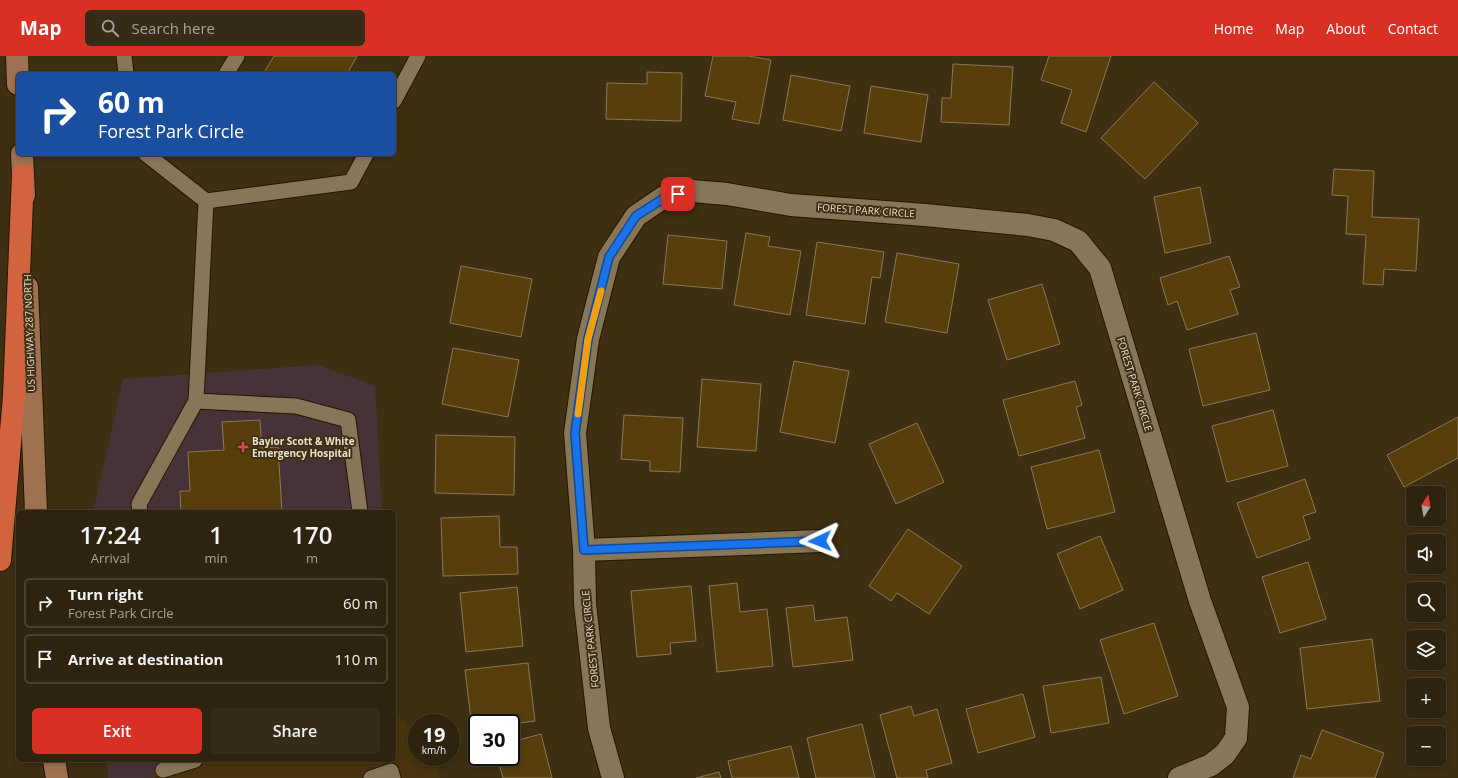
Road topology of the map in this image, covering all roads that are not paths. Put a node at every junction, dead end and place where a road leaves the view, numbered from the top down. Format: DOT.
graph roads {
  1 [pos="16,56"];
  2 [pos="124,56"];
  3 [pos="237,56"];
  4 [pos="418,56"];
  5 [pos="17,72"];
  6 [pos="126,72"];
  7 [pos="227,72"];
  8 [pos="396,97"];
  9 [pos="22,156"];
  10 [pos="149,156"];
  11 [pos="365,156"];
  12 [pos="23,176"];
  13 [pos="206,201"];
  14 [pos="196,401"];
  15 [pos="36,510"];
  16 [pos="140,510"];
  17 [pos="360,510"];
  18 [pos="820,541"];
  19 [pos="584,550"];
  20 [pos="0,560"];
  21 [pos="54,762"];
  22 [pos="188,762"];
  23 [pos="163,769"];
  24 [pos="57,778"];
  25 [pos="371,778"];
  26 [pos="393,778"];
  27 [pos="613,778"];
  28 [pos="1179,778"];
  1 -- 5 [label="main road"];
  2 -- 6 [label="lane"];
  3 -- 7 [label="lane"];
  4 -- 8 [label="lane"];
  9 -- 12 [label="main road, US HIGHWAY 287 NORTH"];
  10 -- 13 [label="lane"];
  11 -- 13 [label="lane"];
  12 -- 15 [label="main road, US HIGHWAY 287 NORTH"];
  12 -- 20 [label="highway"];
  13 -- 14 [label="lane"];
  14 -- 16 [label="lane"];
  14 -- 17 [label="lane"];
  18 -- 19 [label="street"];
  19 -- 27 [label="street, FOREST PARK CIRCLE"];
  19 -- 28 [label="street, FOREST PARK CIRCLE"];
  21 -- 24 [label="main road"];
  22 -- 23 [label="lane"];
  25 -- 26 [label="lane"];
}
